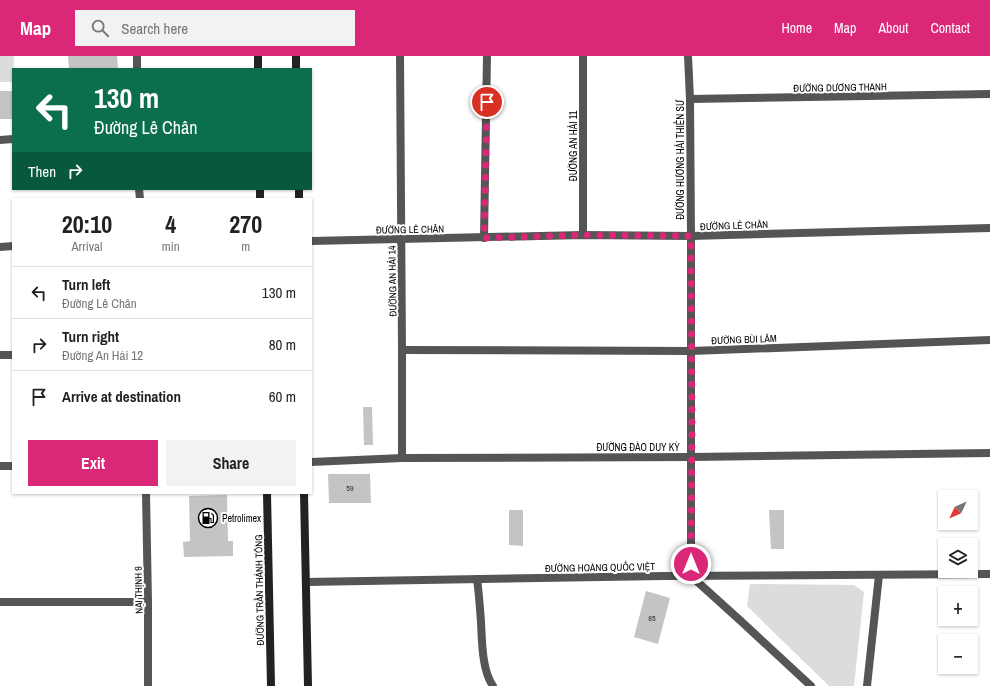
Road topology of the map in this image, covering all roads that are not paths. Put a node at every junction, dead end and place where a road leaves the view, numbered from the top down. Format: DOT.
graph roads {
  1 [pos="136,56"];
  2 [pos="258,56"];
  3 [pos="296,56"];
  4 [pos="400,56"];
  5 [pos="487,56"];
  6 [pos="582,56"];
  7 [pos="688,56"];
  8 [pos="137,68"];
  9 [pos="258,68"];
  10 [pos="296,68"];
  11 [pos="990,94"];
  12 [pos="690,99"];
  13 [pos="12,139"];
  14 [pos="0,140"];
  15 [pos="990,228"];
  16 [pos="583,235"];
  17 [pos="691,236"];
  18 [pos="484,238"];
  19 [pos="401,239"];
  20 [pos="312,241"];
  21 [pos="12,246"];
  22 [pos="0,247"];
  23 [pos="990,340"];
  24 [pos="402,350"];
  25 [pos="691,351"];
  26 [pos="0,355"];
  27 [pos="12,355"];
  28 [pos="990,453"];
  29 [pos="692,457"];
  30 [pos="402,458"];
  31 [pos="312,462"];
  32 [pos="0,466"];
  33 [pos="12,466"];
  34 [pos="146,494"];
  35 [pos="267,494"];
  36 [pos="304,494"];
  37 [pos="990,574"];
  38 [pos="880,575"];
  39 [pos="691,576"];
  40 [pos="478,579"];
  41 [pos="306,582"];
  42 [pos="0,602"];
  43 [pos="148,602"];
  44 [pos="148,686"];
  45 [pos="271,686"];
  46 [pos="308,686"];
  47 [pos="493,686"];
  48 [pos="811,686"];
  49 [pos="867,686"];
  1 -- 8 [label="street"];
  2 -- 9 [label="main road"];
  3 -- 10 [label="main road"];
  4 -- 19 [label="street, ĐƯỜNG AN HẢI 14"];
  5 -- 18 [label="street"];
  6 -- 16 [label="street, ĐƯỜNG AN HẢI 11"];
  7 -- 12 [label="street, ĐƯỜNG HƯƠNG HẢI THIỀN SƯ"];
  11 -- 12 [label="street, ĐƯỜNG DƯƠNG THANH"];
  12 -- 17 [label="street, ĐƯỜNG HƯƠNG HẢI THIỀN SƯ"];
  13 -- 14 [label="street"];
  15 -- 17 [label="street, ĐƯỜNG LÊ CHÂN"];
  16 -- 17 [label="street, ĐƯỜNG LÊ CHÂN"];
  16 -- 18 [label="street, ĐƯỜNG LÊ CHÂN"];
  17 -- 25 [label="street, ĐƯỜNG HƯƠNG HẢI THIỀN SƯ"];
  18 -- 19 [label="street, ĐƯỜNG LÊ CHÂN"];
  19 -- 20 [label="street, ĐƯỜNG LÊ CHÂN"];
  19 -- 24 [label="street, ĐƯỜNG AN HẢI 14"];
  21 -- 22 [label="street"];
  23 -- 25 [label="street, ĐƯỜNG BÙI LÂM"];
  24 -- 25 [label="street, ĐƯỜNG BÙI LÂM"];
  24 -- 30 [label="street, ĐƯỜNG AN HẢI 14"];
  25 -- 29 [label="street, ĐƯỜNG HƯƠNG HẢI THIỀN SƯ"];
  26 -- 27 [label="street"];
  28 -- 29 [label="street, ĐƯỜNG ĐÀO DUY KỲ"];
  29 -- 30 [label="street, ĐƯỜNG ĐÀO DUY KỲ"];
  29 -- 39 [label="street, ĐƯỜNG HƯƠNG HẢI THIỀN SƯ"];
  30 -- 31 [label="street, ĐƯỜNG ĐÀO DUY KỲ"];
  32 -- 33 [label="street"];
  34 -- 43 [label="street, NẠI THỊNH 9"];
  35 -- 45 [label="main road, ĐƯỜNG TRẦN THÁNH TÔNG"];
  36 -- 41 [label="main road"];
  37 -- 38 [label="street, ĐƯỜNG HOÀNG QUỐC VIỆT"];
  38 -- 39 [label="street, ĐƯỜNG HOÀNG QUỐC VIỆT"];
  38 -- 49 [label="street"];
  39 -- 40 [label="street, ĐƯỜNG HOÀNG QUỐC VIỆT"];
  39 -- 48 [label="street"];
  40 -- 41 [label="street, ĐƯỜNG HOÀNG QUỐC VIỆT"];
  40 -- 47 [label="street"];
  41 -- 46 [label="main road"];
  42 -- 43 [label="street"];
  43 -- 44 [label="street, NẠI THỊNH 9"];
}
